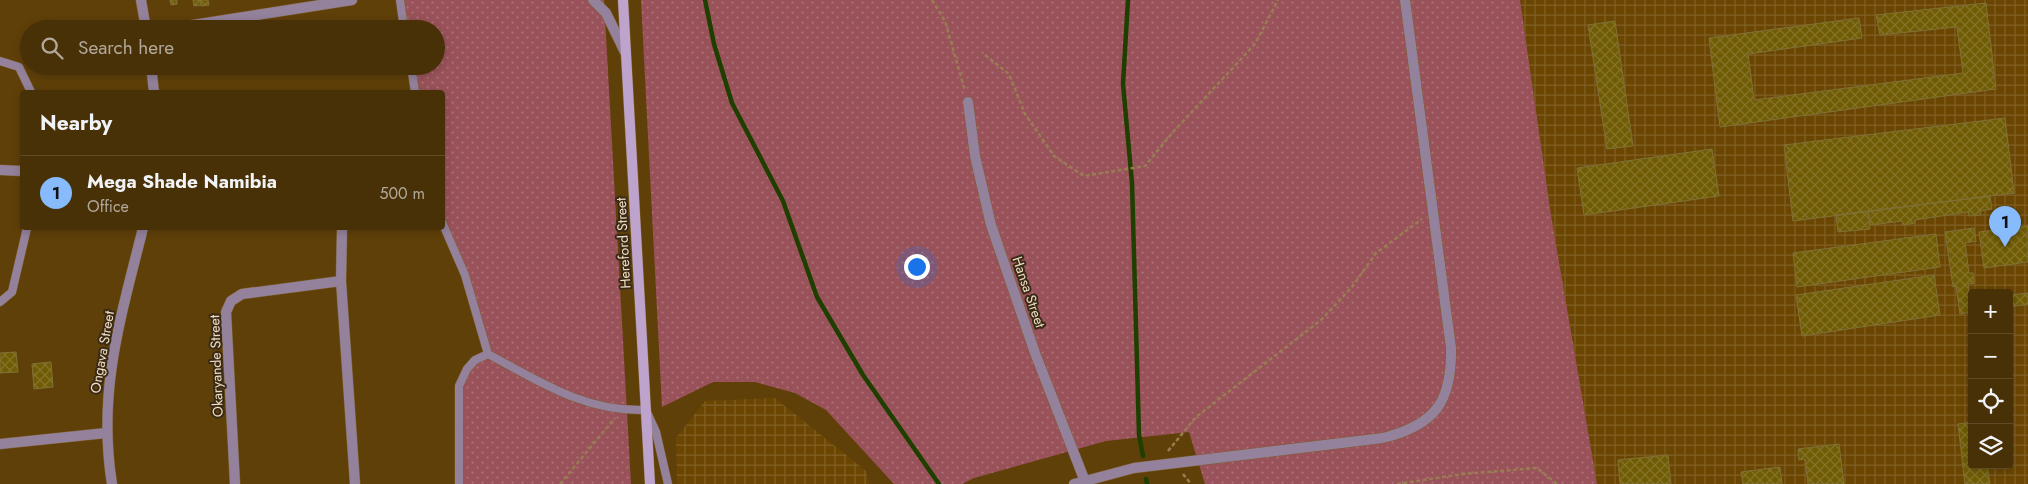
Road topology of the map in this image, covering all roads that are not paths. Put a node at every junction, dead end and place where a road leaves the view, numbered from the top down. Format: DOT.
graph roads {
  1 [pos="141,0"];
  2 [pos="352,0"];
  3 [pos="400,0"];
  4 [pos="594,0"];
  5 [pos="623,0"];
  6 [pos="1405,0"];
  7 [pos="144,20"];
  8 [pos="224,20"];
  9 [pos="403,20"];
  10 [pos="627,56"];
  11 [pos="0,61"];
  12 [pos="20,67"];
  13 [pos="24,75"];
  14 [pos="152,75"];
  15 [pos="412,75"];
  16 [pos="31,90"];
  17 [pos="154,90"];
  18 [pos="415,90"];
  19 [pos="968,102"];
  20 [pos="0,170"];
  21 [pos="20,171"];
  22 [pos="445,229"];
  23 [pos="27,230"];
  24 [pos="143,230"];
  25 [pos="342,230"];
  26 [pos="341,281"];
  27 [pos="0,302"];
  28 [pos="488,354"];
  29 [pos="646,410"];
  30 [pos="106,433"];
  31 [pos="0,444"];
  32 [pos="1085,482"];
  33 [pos="112,484"];
  34 [pos="235,484"];
  35 [pos="355,484"];
  36 [pos="459,484"];
  37 [pos="650,484"];
  38 [pos="668,484"];
  39 [pos="1074,484"];
  1 -- 7 [label="street"];
  2 -- 8 [label="street"];
  3 -- 9 [label="lane"];
  4 -- 10 [label="street"];
  5 -- 10 [label="main road, Hereford Street"];
  6 -- 32 [label="street"];
  10 -- 29 [label="main road, Hereford Street"];
  11 -- 12 [label="lane"];
  13 -- 16 [label="lane"];
  14 -- 17 [label="street"];
  15 -- 18 [label="lane"];
  19 -- 32 [label="street, Hansa Street"];
  20 -- 21 [label="street"];
  22 -- 28 [label="lane"];
  23 -- 27 [label="lane"];
  24 -- 30 [label="street, Ongava Street"];
  25 -- 26 [label="street"];
  26 -- 34 [label="street, Okaryande Street"];
  26 -- 35 [label="street"];
  28 -- 29 [label="lane"];
  28 -- 36 [label="lane"];
  29 -- 37 [label="main road, Hereford Street"];
  29 -- 38 [label="lane"];
  30 -- 31 [label="street"];
  30 -- 33 [label="street, Ongava Street"];
  32 -- 39 [label="street"];
}
